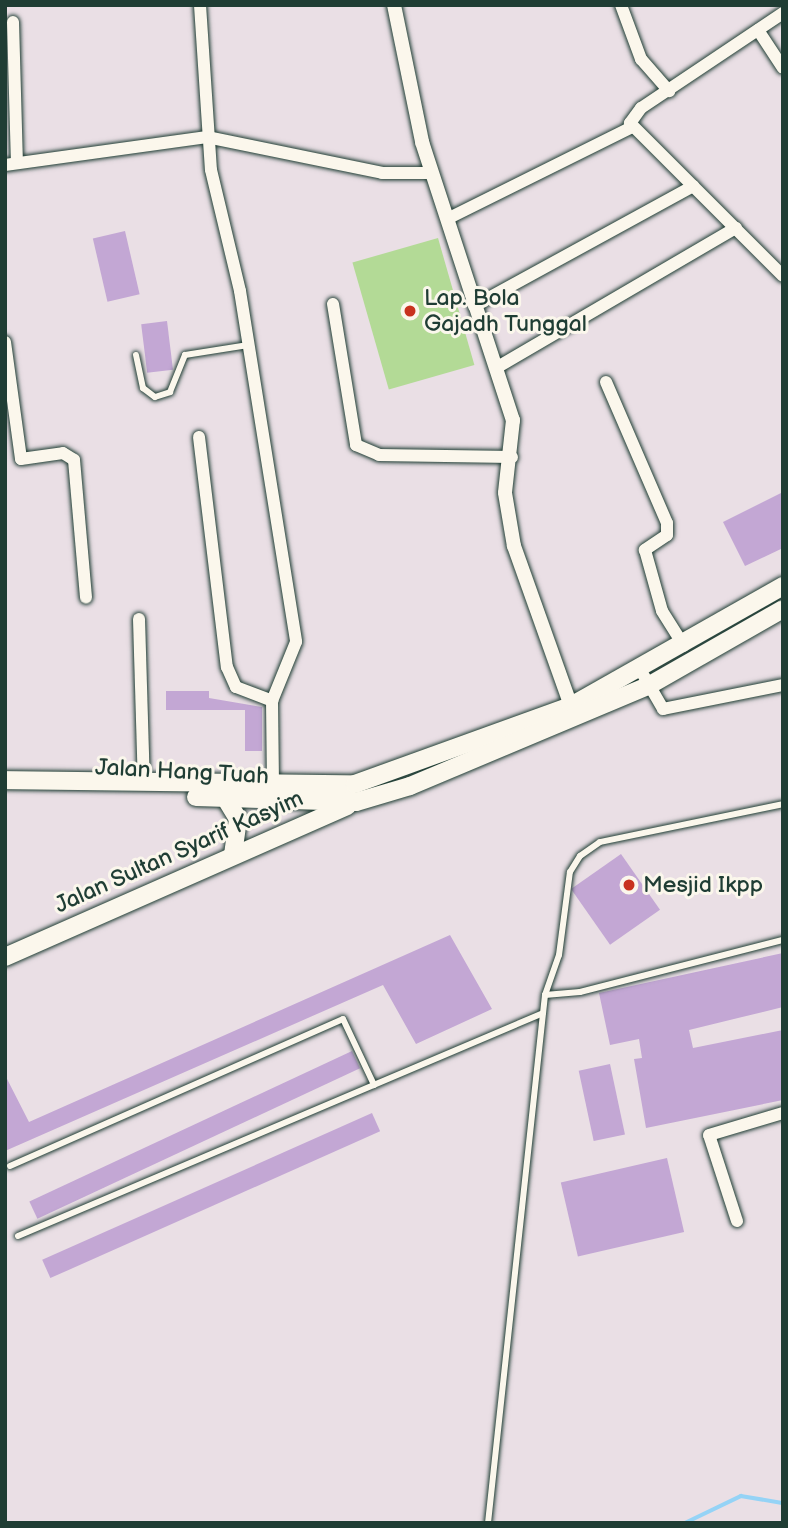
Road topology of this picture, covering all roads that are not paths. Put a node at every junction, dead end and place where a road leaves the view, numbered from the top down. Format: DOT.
graph roads {
  1 [pos="200,5"];
  2 [pos="394,5"];
  3 [pos="621,5"];
  4 [pos="783,13"];
  5 [pos="13,22"];
  6 [pos="758,30"];
  7 [pos="783,68"];
  8 [pos="669,91"];
  9 [pos="632,127"];
  10 [pos="207,137"];
  11 [pos="11,164"];
  12 [pos="432,173"];
  13 [pos="693,186"];
  14 [pos="447,219"];
  15 [pos="736,228"];
  16 [pos="783,276"];
  17 [pos="333,304"];
  18 [pos="474,306"];
  19 [pos="5,342"];
  20 [pos="248,345"];
  21 [pos="136,355"];
  22 [pos="496,368"];
  23 [pos="606,382"];
  24 [pos="199,438"];
  25 [pos="512,457"];
  26 [pos="783,586"];
  27 [pos="86,597"];
  28 [pos="783,609"];
  29 [pos="139,619"];
  30 [pos="684,646"];
  31 [pos="644,678"];
  32 [pos="783,685"];
  33 [pos="272,701"];
  34 [pos="571,706"];
  35 [pos="5,780"];
  36 [pos="355,783"];
  37 [pos="144,784"];
  38 [pos="273,788"];
  39 [pos="5,792"];
  40 [pos="226,799"];
  41 [pos="356,802"];
  42 [pos="783,804"];
  43 [pos="233,853"];
  44 [pos="783,940"];
  45 [pos="5,957"];
  46 [pos="544,995"];
  47 [pos="543,1013"];
  48 [pos="374,1085"];
  49 [pos="783,1113"];
  50 [pos="10,1166"];
  51 [pos="737,1221"];
  52 [pos="18,1236"];
  53 [pos="488,1523"];
  1 -- 10 [label="street"];
  2 -- 12 [label="street"];
  3 -- 8 [label="street"];
  4 -- 6 [label="street"];
  5 -- 11 [label="street"];
  6 -- 7 [label="street"];
  6 -- 8 [label="street"];
  8 -- 9 [label="street"];
  9 -- 13 [label="street"];
  9 -- 14 [label="street"];
  10 -- 11 [label="street"];
  10 -- 12 [label="street"];
  10 -- 20 [label="street"];
  12 -- 14 [label="street"];
  13 -- 15 [label="street"];
  13 -- 18 [label="street"];
  14 -- 18 [label="street"];
  15 -- 16 [label="street"];
  15 -- 22 [label="street"];
  17 -- 25 [label="street"];
  18 -- 22 [label="street"];
  19 -- 27 [label="street"];
  20 -- 21 [label="lane"];
  20 -- 33 [label="street"];
  22 -- 25 [label="street"];
  23 -- 30 [label="street"];
  24 -- 33 [label="street"];
  25 -- 34 [label="street"];
  26 -- 30 [label="main road"];
  28 -- 31 [label="main road"];
  29 -- 37 [label="street"];
  30 -- 31 [label="main road"];
  31 -- 32 [label="street"];
  31 -- 34 [label="main road, Jalan Hang Tuah"];
  31 -- 41 [label="main road"];
  33 -- 38 [label="street"];
  34 -- 36 [label="main road, Jalan Hang Tuah"];
  35 -- 37 [label="main road, Jalan Hang Tuah"];
  36 -- 38 [label="main road, Jalan Hang Tuah"];
  36 -- 41 [label="main road"];
  37 -- 38 [label="main road, Jalan Hang Tuah"];
  39 -- 40 [label="main road, Jalan Hang Tuah"];
  40 -- 41 [label="main road, Jalan Hang Tuah"];
  40 -- 43 [label="main road"];
  41 -- 43 [label="main road, Jalan Sultan Syarif Kasyim"];
  42 -- 46 [label="lane"];
  43 -- 45 [label="main road, Jalan Sultan Syarif Kasyim"];
  44 -- 46 [label="lane"];
  46 -- 47 [label="lane"];
  47 -- 48 [label="lane"];
  47 -- 53 [label="lane"];
  48 -- 50 [label="lane"];
  48 -- 52 [label="lane"];
  49 -- 51 [label="street"];
}
